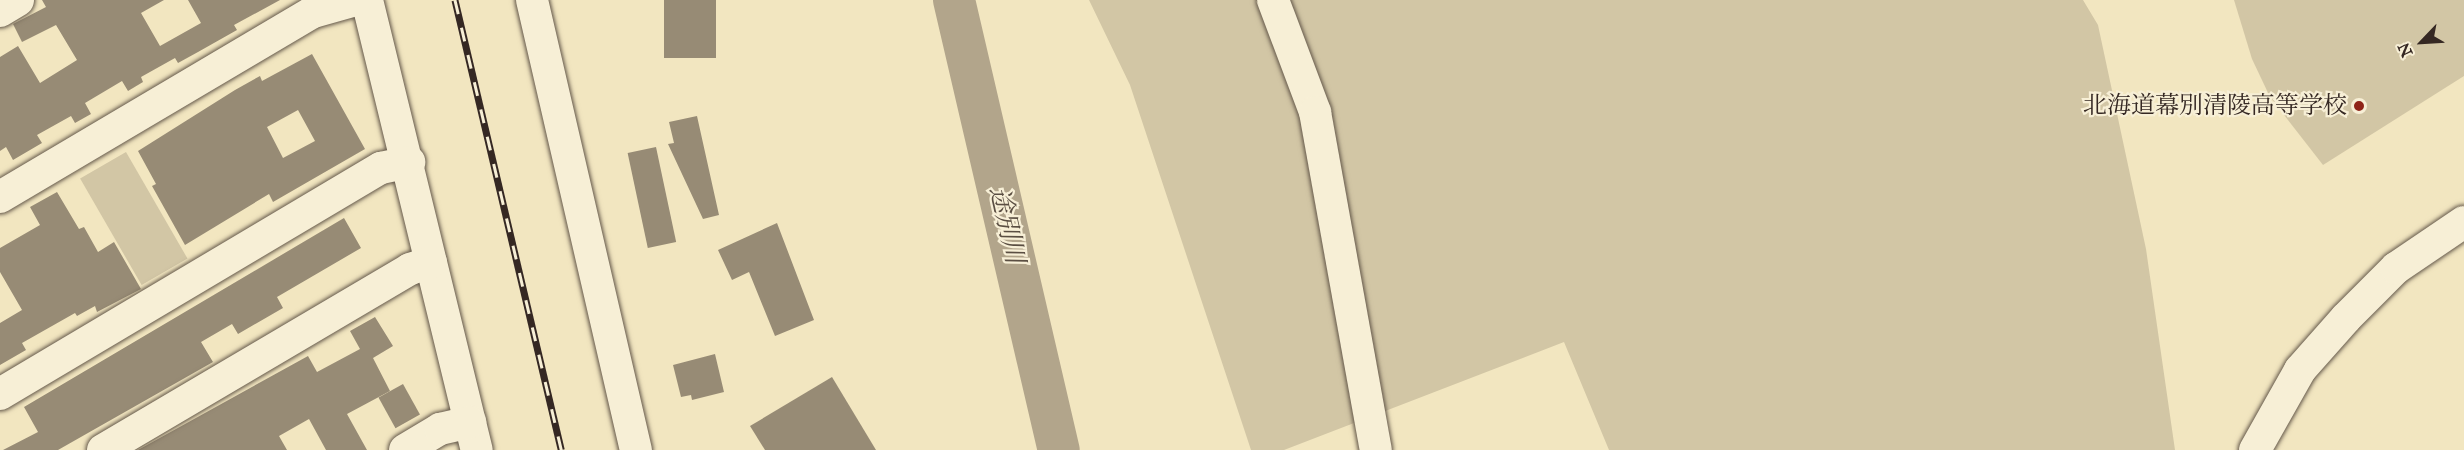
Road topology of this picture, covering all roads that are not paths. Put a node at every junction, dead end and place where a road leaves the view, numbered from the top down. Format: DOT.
graph roads {
  1 [pos="18,0"];
  2 [pos="356,0"];
  3 [pos="367,0"];
  4 [pos="532,0"];
  5 [pos="1273,0"];
  6 [pos="0,11"];
  7 [pos="409,162"];
  8 [pos="0,197"];
  9 [pos="2464,222"];
  10 [pos="431,262"];
  11 [pos="0,394"];
  12 [pos="473,436"];
  13 [pos="103,450"];
  14 [pos="405,450"];
  15 [pos="636,450"];
  16 [pos="1376,450"];
  17 [pos="2255,450"];
  1 -- 6 [label="street"];
  2 -- 8 [label="street"];
  3 -- 7 [label="street"];
  4 -- 15 [label="street"];
  5 -- 16 [label="street"];
  7 -- 10 [label="street"];
  7 -- 11 [label="street"];
  9 -- 17 [label="street"];
  10 -- 12 [label="street"];
  10 -- 13 [label="street"];
  12 -- 14 [label="street"];
}
